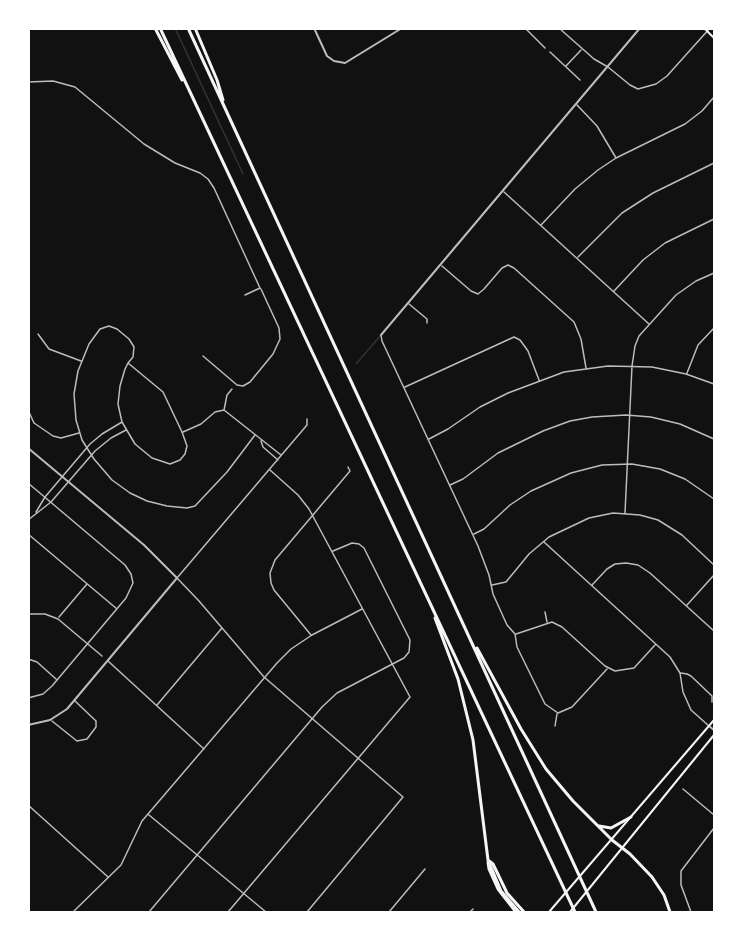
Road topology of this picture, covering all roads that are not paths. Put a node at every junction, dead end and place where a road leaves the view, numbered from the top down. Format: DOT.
graph roads {
  1 [pos="155,28"];
  2 [pos="160,28"];
  3 [pos="188,28"];
  4 [pos="195,28"];
  5 [pos="314,28"];
  6 [pos="402,28"];
  7 [pos="525,28"];
  8 [pos="560,28"];
  9 [pos="640,28"];
  10 [pos="704,28"];
  11 [pos="532,29"];
  12 [pos="709,30"];
  13 [pos="529,32"];
  14 [pos="714,38"];
  15 [pos="545,48"];
  16 [pos="582,49"];
  17 [pos="550,52"];
  18 [pos="566,67"];
  19 [pos="608,67"];
  20 [pos="580,80"];
  21 [pos="28,82"];
  22 [pos="714,98"];
  23 [pos="576,104"];
  24 [pos="225,107"];
  25 [pos="201,115"];
  26 [pos="616,158"];
  27 [pos="714,164"];
  28 [pos="503,191"];
  29 [pos="714,219"];
  30 [pos="541,225"];
  31 [pos="577,258"];
  32 [pos="441,266"];
  33 [pos="714,273"];
  34 [pos="261,288"];
  35 [pos="614,292"];
  36 [pos="245,295"];
  37 [pos="409,303"];
  38 [pos="427,323"];
  39 [pos="649,324"];
  40 [pos="714,328"];
  41 [pos="38,334"];
  42 [pos="381,335"];
  43 [pos="203,356"];
  44 [pos="81,361"];
  45 [pos="128,363"];
  46 [pos="632,366"];
  47 [pos="586,368"];
  48 [pos="686,374"];
  49 [pos="538,380"];
  50 [pos="714,384"];
  51 [pos="404,387"];
  52 [pos="232,389"];
  53 [pos="28,410"];
  54 [pos="224,410"];
  55 [pos="630,415"];
  56 [pos="307,418"];
  57 [pos="122,422"];
  58 [pos="126,429"];
  59 [pos="182,432"];
  60 [pos="79,433"];
  61 [pos="255,435"];
  62 [pos="428,439"];
  63 [pos="714,439"];
  64 [pos="261,441"];
  65 [pos="28,448"];
  66 [pos="87,448"];
  67 [pos="92,455"];
  68 [pos="281,455"];
  69 [pos="278,460"];
  70 [pos="628,464"];
  71 [pos="348,467"];
  72 [pos="270,470"];
  73 [pos="62,476"];
  74 [pos="69,481"];
  75 [pos="28,483"];
  76 [pos="450,485"];
  77 [pos="45,497"];
  78 [pos="714,499"];
  79 [pos="51,502"];
  80 [pos="35,513"];
  81 [pos="625,513"];
  82 [pos="313,515"];
  83 [pos="28,520"];
  84 [pos="28,534"];
  85 [pos="472,534"];
  86 [pos="543,542"];
  87 [pos="332,551"];
  88 [pos="714,565"];
  89 [pos="714,575"];
  90 [pos="177,578"];
  91 [pos="87,583"];
  92 [pos="491,585"];
  93 [pos="591,586"];
  94 [pos="423,588"];
  95 [pos="687,606"];
  96 [pos="117,609"];
  97 [pos="362,609"];
  98 [pos="545,612"];
  99 [pos="28,615"];
  100 [pos="58,619"];
  101 [pos="547,622"];
  102 [pos="222,627"];
  103 [pos="465,628"];
  104 [pos="714,631"];
  105 [pos="515,634"];
  106 [pos="312,635"];
  107 [pos="88,643"];
  108 [pos="656,644"];
  109 [pos="102,656"];
  110 [pos="28,659"];
  111 [pos="107,660"];
  112 [pos="392,664"];
  113 [pos="608,668"];
  114 [pos="680,673"];
  115 [pos="264,677"];
  116 [pos="57,679"];
  117 [pos="28,698"];
  118 [pos="74,700"];
  119 [pos="712,702"];
  120 [pos="157,705"];
  121 [pos="558,713"];
  122 [pos="312,718"];
  123 [pos="50,720"];
  124 [pos="714,720"];
  125 [pos="28,725"];
  126 [pos="555,726"];
  127 [pos="710,726"];
  128 [pos="714,730"];
  129 [pos="714,735"];
  130 [pos="204,749"];
  131 [pos="359,757"];
  132 [pos="683,789"];
  133 [pos="28,805"];
  134 [pos="148,814"];
  135 [pos="714,815"];
  136 [pos="631,817"];
  137 [pos="597,826"];
  138 [pos="714,828"];
  139 [pos="612,840"];
  140 [pos="623,849"];
  141 [pos="197,855"];
  142 [pos="488,860"];
  143 [pos="425,869"];
  144 [pos="109,878"];
  145 [pos="243,894"];
  146 [pos="473,909"];
  147 [pos="75,912"];
  148 [pos="149,912"];
  149 [pos="228,912"];
  150 [pos="266,912"];
  151 [pos="308,912"];
  152 [pos="389,912"];
  153 [pos="470,912"];
  154 [pos="517,912"];
  155 [pos="524,912"];
  156 [pos="549,912"];
  157 [pos="570,912"];
  158 [pos="575,912"];
  159 [pos="596,912"];
  160 [pos="670,912"];
  161 [pos="692,912"];
  1 -- 25 [label="highway"];
  2 -- 25 [label="highway"];
  3 -- 24 [label="highway"];
  4 -- 24 [label="highway"];
  5 -- 6 [label="street"];
  7 -- 13 [label="street"];
  8 -- 16 [label="street"];
  9 -- 19 [label="street"];
  10 -- 12 [label="main road"];
  11 -- 13 [label="street"];
  12 -- 14 [label="main road"];
  12 -- 19 [label="street"];
  13 -- 15 [label="street"];
  16 -- 18 [label="street"];
  16 -- 19 [label="street"];
  17 -- 18 [label="street"];
  18 -- 20 [label="street"];
  19 -- 23 [label="street"];
  21 -- 34 [label="street"];
  22 -- 26 [label="street"];
  23 -- 26 [label="street"];
  23 -- 28 [label="street"];
  24 -- 103 [label="highway"];
  25 -- 94 [label="highway"];
  26 -- 30 [label="street"];
  27 -- 31 [label="street"];
  28 -- 30 [label="street"];
  28 -- 32 [label="street"];
  29 -- 35 [label="street"];
  30 -- 31 [label="street"];
  31 -- 35 [label="street"];
  32 -- 37 [label="street"];
  32 -- 47 [label="street"];
  33 -- 39 [label="street"];
  34 -- 36 [label="street"];
  34 -- 43 [label="street"];
  35 -- 39 [label="street"];
  37 -- 38 [label="street"];
  37 -- 42 [label="street"];
  39 -- 46 [label="street"];
  40 -- 48 [label="street"];
  41 -- 44 [label="street"];
  42 -- 51 [label="street"];
  44 -- 45 [label="street"];
  44 -- 60 [label="street"];
  45 -- 57 [label="street"];
  45 -- 59 [label="street"];
  46 -- 47 [label="street"];
  46 -- 48 [label="street"];
  46 -- 55 [label="street"];
  47 -- 49 [label="street"];
  48 -- 50 [label="street"];
  49 -- 51 [label="street"];
  49 -- 62 [label="street"];
  51 -- 62 [label="street"];
  52 -- 54 [label="street"];
  53 -- 60 [label="street"];
  54 -- 59 [label="street"];
  54 -- 61 [label="street"];
  55 -- 63 [label="street"];
  55 -- 70 [label="street"];
  55 -- 76 [label="street"];
  56 -- 68 [label="street"];
  57 -- 58 [label="street"];
  57 -- 66 [label="street"];
  58 -- 59 [label="street"];
  58 -- 67 [label="street"];
  60 -- 66 [label="street"];
  61 -- 64 [label="street"];
  61 -- 67 [label="street"];
  62 -- 76 [label="street"];
  64 -- 68 [label="street"];
  64 -- 69 [label="street"];
  65 -- 73 [label="street"];
  66 -- 67 [label="street"];
  66 -- 73 [label="street"];
  67 -- 74 [label="street"];
  68 -- 69 [label="street"];
  69 -- 72 [label="street"];
  70 -- 78 [label="street"];
  70 -- 81 [label="street"];
  70 -- 85 [label="street"];
  71 -- 82 [label="street"];
  72 -- 82 [label="street"];
  72 -- 90 [label="street"];
  73 -- 74 [label="street"];
  73 -- 77 [label="street"];
  74 -- 79 [label="street"];
  74 -- 90 [label="street"];
  75 -- 77 [label="street"];
  76 -- 85 [label="street"];
  77 -- 79 [label="street"];
  77 -- 80 [label="street"];
  79 -- 80 [label="street"];
  79 -- 96 [label="street"];
  80 -- 83 [label="street"];
  81 -- 86 [label="street"];
  81 -- 88 [label="street"];
  82 -- 87 [label="street"];
  82 -- 106 [label="street"];
  84 -- 91 [label="street"];
  85 -- 92 [label="street"];
  86 -- 92 [label="street"];
  86 -- 93 [label="street"];
  87 -- 97 [label="street"];
  87 -- 112 [label="street"];
  89 -- 95 [label="street"];
  90 -- 102 [label="street"];
  90 -- 111 [label="street"];
  91 -- 96 [label="street"];
  91 -- 100 [label="street"];
  92 -- 105 [label="street"];
  93 -- 95 [label="street"];
  93 -- 108 [label="street"];
  94 -- 142 [label="highway"];
  94 -- 158 [label="highway"];
  95 -- 104 [label="street"];
  96 -- 107 [label="street"];
  97 -- 106 [label="street"];
  97 -- 112 [label="street"];
  98 -- 101 [label="street"];
  99 -- 100 [label="street"];
  100 -- 107 [label="street"];
  101 -- 105 [label="street"];
  101 -- 113 [label="street"];
  102 -- 115 [label="street"];
  102 -- 120 [label="street"];
  103 -- 137 [label="highway"];
  103 -- 159 [label="highway"];
  105 -- 121 [label="street"];
  106 -- 115 [label="street"];
  107 -- 109 [label="street"];
  107 -- 116 [label="street"];
  108 -- 113 [label="street"];
  108 -- 114 [label="street"];
  110 -- 116 [label="street"];
  111 -- 118 [label="street"];
  111 -- 120 [label="street"];
  112 -- 122 [label="street"];
  112 -- 131 [label="street"];
  113 -- 121 [label="street"];
  114 -- 119 [label="street"];
  114 -- 127 [label="street"];
  115 -- 122 [label="street"];
  115 -- 130 [label="street"];
  116 -- 117 [label="street"];
  118 -- 123 [label="street"];
  118 -- 123 [label="street"];
  120 -- 130 [label="street"];
  121 -- 126 [label="street"];
  122 -- 131 [label="street"];
  122 -- 141 [label="street"];
  123 -- 125 [label="street"];
  124 -- 127 [label="main road"];
  127 -- 128 [label="street"];
  127 -- 136 [label="main road"];
  129 -- 140 [label="main road"];
  130 -- 134 [label="street"];
  131 -- 145 [label="street"];
  131 -- 151 [label="street"];
  132 -- 135 [label="street"];
  133 -- 144 [label="street"];
  134 -- 141 [label="street"];
  134 -- 144 [label="street"];
  136 -- 137 [label="highway"];
  136 -- 139 [label="main road"];
  137 -- 139 [label="highway"];
  138 -- 161 [label="street"];
  139 -- 140 [label="highway"];
  139 -- 156 [label="main road"];
  140 -- 157 [label="main road"];
  140 -- 160 [label="highway"];
  141 -- 145 [label="street"];
  141 -- 148 [label="street"];
  142 -- 154 [label="highway"];
  142 -- 155 [label="highway"];
  143 -- 152 [label="street"];
  144 -- 147 [label="street"];
  145 -- 149 [label="street"];
  145 -- 150 [label="street"];
  146 -- 153 [label="street"];
}
